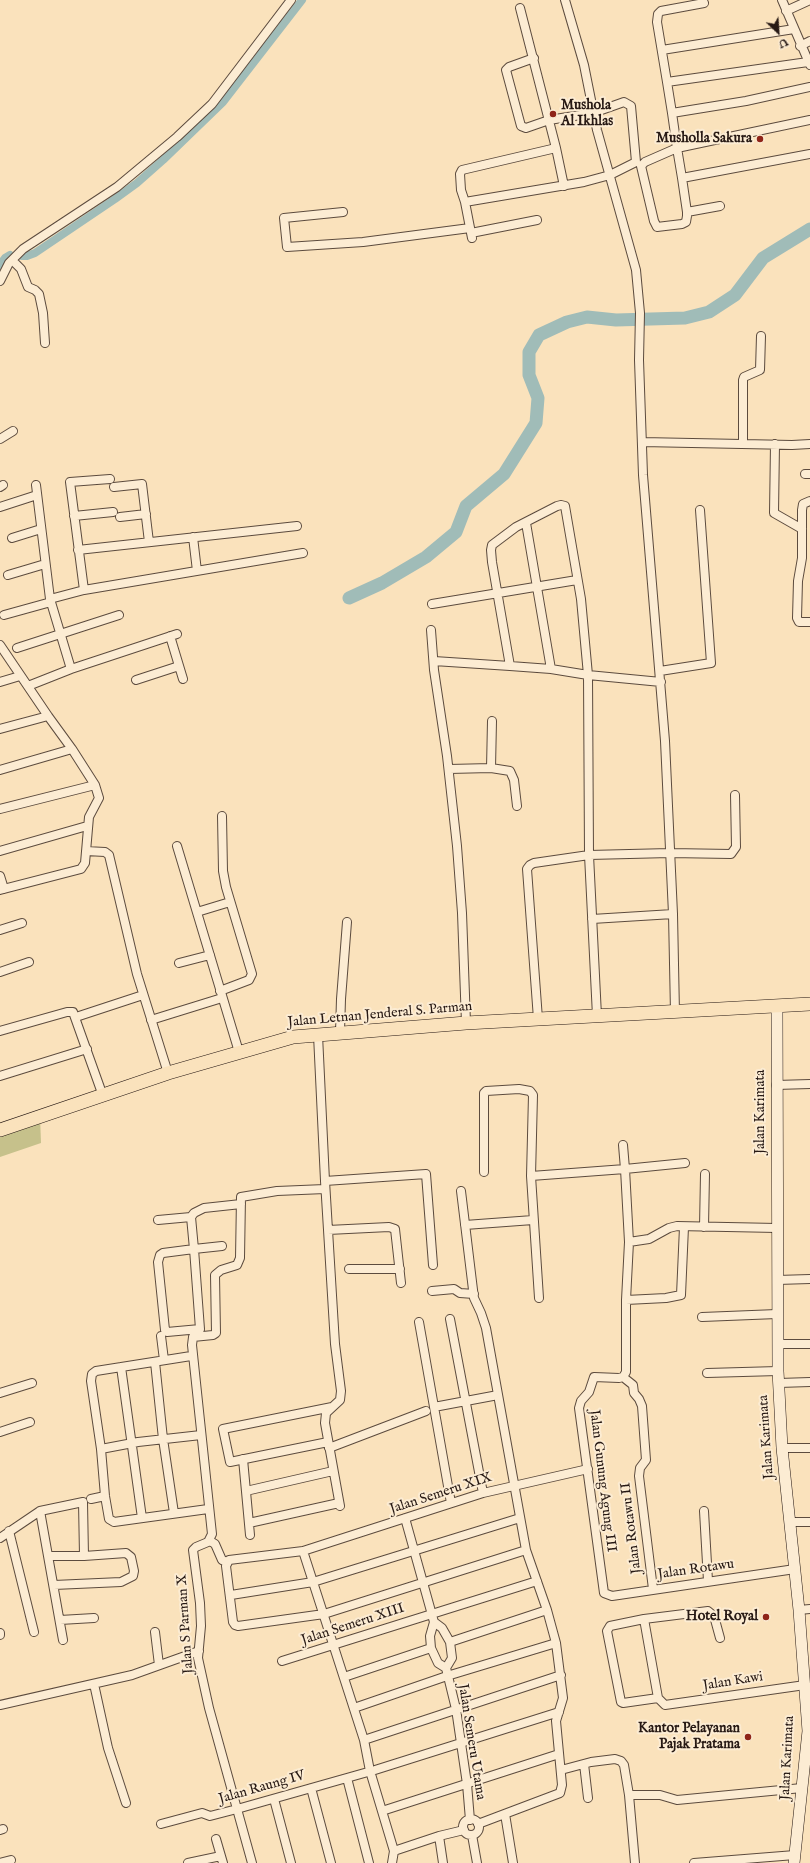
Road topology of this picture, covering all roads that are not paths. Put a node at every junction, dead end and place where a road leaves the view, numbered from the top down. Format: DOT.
graph roads {
  1 [pos="291,0"];
  2 [pos="564,0"];
  3 [pos="782,0"];
  4 [pos="810,0"];
  5 [pos="704,3"];
  6 [pos="520,8"];
  7 [pos="786,11"];
  8 [pos="794,29"];
  9 [pos="810,41"];
  10 [pos="800,46"];
  11 [pos="662,50"];
  12 [pos="534,58"];
  13 [pos="809,64"];
  14 [pos="667,82"];
  15 [pos="810,87"];
  16 [pos="593,113"];
  17 [pos="672,113"];
  18 [pos="549,120"];
  19 [pos="810,120"];
  20 [pos="556,148"];
  21 [pos="677,148"];
  22 [pos="810,154"];
  23 [pos="610,175"];
  24 [pos="682,178"];
  25 [pos="564,186"];
  26 [pos="465,202"];
  27 [pos="720,206"];
  28 [pos="343,212"];
  29 [pos="687,212"];
  30 [pos="537,220"];
  31 [pos="471,233"];
  32 [pos="12,260"];
  33 [pos="0,281"];
  34 [pos="761,336"];
  35 [pos="45,343"];
  36 [pos="13,431"];
  37 [pos="0,439"];
  38 [pos="642,442"];
  39 [pos="743,444"];
  40 [pos="775,444"];
  41 [pos="810,444"];
  42 [pos="110,479"];
  43 [pos="36,485"];
  44 [pos="114,487"];
  45 [pos="37,495"];
  46 [pos="810,501"];
  47 [pos="0,507"];
  48 [pos="700,510"];
  49 [pos="113,512"];
  50 [pos="146,514"];
  51 [pos="74,516"];
  52 [pos="120,517"];
  53 [pos="526,523"];
  54 [pos="297,526"];
  55 [pos="41,529"];
  56 [pos="802,529"];
  57 [pos="12,538"];
  58 [pos="193,538"];
  59 [pos="149,542"];
  60 [pos="78,550"];
  61 [pos="302,553"];
  62 [pos="45,564"];
  63 [pos="197,571"];
  64 [pos="8,575"];
  65 [pos="577,580"];
  66 [pos="537,587"];
  67 [pos="84,590"];
  68 [pos="497,593"];
  69 [pos="51,600"];
  70 [pos="432,604"];
  71 [pos="4,615"];
  72 [pos="119,615"];
  73 [pos="810,622"];
  74 [pos="431,630"];
  75 [pos="61,635"];
  76 [pos="0,644"];
  77 [pos="17,648"];
  78 [pos="434,661"];
  79 [pos="179,666"];
  80 [pos="510,666"];
  81 [pos="71,669"];
  82 [pos="551,669"];
  83 [pos="660,671"];
  84 [pos="588,675"];
  85 [pos="20,676"];
  86 [pos="183,679"];
  87 [pos="136,680"];
  88 [pos="0,682"];
  89 [pos="661,682"];
  90 [pos="28,686"];
  91 [pos="48,716"];
  92 [pos="492,721"];
  93 [pos="0,729"];
  94 [pos="72,749"];
  95 [pos="491,768"];
  96 [pos="448,769"];
  97 [pos="0,770"];
  98 [pos="95,785"];
  99 [pos="735,795"];
  100 [pos="517,806"];
  101 [pos="0,809"];
  102 [pos="222,816"];
  103 [pos="87,826"];
  104 [pos="177,846"];
  105 [pos="0,851"];
  106 [pos="86,851"];
  107 [pos="670,853"];
  108 [pos="589,855"];
  109 [pos="0,876"];
  110 [pos="2,890"];
  111 [pos="230,902"];
  112 [pos="197,912"];
  113 [pos="673,914"];
  114 [pos="592,919"];
  115 [pos="347,922"];
  116 [pos="22,923"];
  117 [pos="0,930"];
  118 [pos="210,955"];
  119 [pos="29,962"];
  120 [pos="179,962"];
  121 [pos="0,972"];
  122 [pos="221,994"];
  123 [pos="143,995"];
  124 [pos="810,1004"];
  125 [pos="777,1007"];
  126 [pos="675,1013"];
  127 [pos="73,1014"];
  128 [pos="597,1016"];
  129 [pos="538,1019"];
  130 [pos="151,1020"];
  131 [pos="466,1023"];
  132 [pos="0,1031"];
  133 [pos="340,1032"];
  134 [pos="318,1035"];
  135 [pos="87,1049"];
  136 [pos="239,1052"];
  137 [pos="168,1073"];
  138 [pos="0,1076"];
  139 [pos="810,1084"];
  140 [pos="776,1085"];
  141 [pos="103,1096"];
  142 [pos="0,1130"];
  143 [pos="623,1145"];
  144 [pos="685,1163"];
  145 [pos="625,1169"];
  146 [pos="484,1172"];
  147 [pos="705,1174"];
  148 [pos="531,1176"];
  149 [pos="325,1185"];
  150 [pos="461,1191"];
  151 [pos="241,1204"];
  152 [pos="191,1217"];
  153 [pos="158,1220"];
  154 [pos="533,1220"];
  155 [pos="465,1225"];
  156 [pos="684,1227"];
  157 [pos="704,1227"];
  158 [pos="777,1228"];
  159 [pos="328,1230"];
  160 [pos="629,1242"];
  161 [pos="222,1246"];
  162 [pos="194,1249"];
  163 [pos="434,1265"];
  164 [pos="400,1269"];
  165 [pos="349,1270"];
  166 [pos="810,1279"];
  167 [pos="777,1280"];
  168 [pos="401,1283"];
  169 [pos="432,1291"];
  170 [pos="474,1296"];
  171 [pos="539,1298"];
  172 [pos="626,1300"];
  173 [pos="777,1314"];
  174 [pos="702,1317"];
  175 [pos="450,1319"];
  176 [pos="419,1322"];
  177 [pos="161,1336"];
  178 [pos="778,1344"];
  179 [pos="810,1344"];
  180 [pos="191,1356"];
  181 [pos="164,1360"];
  182 [pos="155,1362"];
  183 [pos="120,1367"];
  184 [pos="778,1371"];
  185 [pos="707,1373"];
  186 [pos="623,1377"];
  187 [pos="32,1382"];
  188 [pos="810,1382"];
  189 [pos="778,1383"];
  190 [pos="0,1393"];
  191 [pos="498,1395"];
  192 [pos="465,1401"];
  193 [pos="333,1406"];
  194 [pos="434,1407"];
  195 [pos="426,1411"];
  196 [pos="30,1422"];
  197 [pos="0,1432"];
  198 [pos="201,1435"];
  199 [pos="163,1439"];
  200 [pos="131,1443"];
  201 [pos="328,1445"];
  202 [pos="782,1448"];
  203 [pos="810,1448"];
  204 [pos="101,1449"];
  205 [pos="243,1459"];
  206 [pos="588,1469"];
  207 [pos="333,1471"];
  208 [pos="513,1485"];
  209 [pos="246,1491"];
  210 [pos="483,1493"];
  211 [pos="105,1496"];
  212 [pos="91,1499"];
  213 [pos="451,1503"];
  214 [pos="208,1509"];
  215 [pos="40,1511"];
  216 [pos="704,1511"];
  217 [pos="174,1513"];
  218 [pos="142,1518"];
  219 [pos="405,1518"];
  220 [pos="520,1518"];
  221 [pos="789,1522"];
  222 [pos="810,1522"];
  223 [pos="249,1523"];
  224 [pos="10,1531"];
  225 [pos="250,1536"];
  226 [pos="0,1538"];
  227 [pos="210,1541"];
  228 [pos="414,1550"];
  229 [pos="526,1550"];
  230 [pos="303,1551"];
  231 [pos="48,1556"];
  232 [pos="84,1556"];
  233 [pos="227,1562"];
  234 [pos="795,1569"];
  235 [pos="537,1581"];
  236 [pos="708,1581"];
  237 [pos="313,1582"];
  238 [pos="423,1582"];
  239 [pos="54,1585"];
  240 [pos="653,1589"];
  241 [pos="603,1590"];
  242 [pos="231,1595"];
  243 [pos="805,1609"];
  244 [pos="547,1610"];
  245 [pos="431,1613"];
  246 [pos="324,1614"];
  247 [pos="94,1618"];
  248 [pos="644,1619"];
  249 [pos="60,1620"];
  250 [pos="434,1622"];
  251 [pos="34,1632"];
  252 [pos="155,1632"];
  253 [pos="720,1638"];
  254 [pos="63,1640"];
  255 [pos="450,1642"];
  256 [pos="556,1643"];
  257 [pos="334,1645"];
  258 [pos="431,1648"];
  259 [pos="199,1651"];
  260 [pos="282,1661"];
  261 [pos="159,1665"];
  262 [pos="447,1672"];
  263 [pos="561,1675"];
  264 [pos="344,1677"];
  265 [pos="94,1684"];
  266 [pos="805,1685"];
  267 [pos="658,1698"];
  268 [pos="0,1705"];
  269 [pos="354,1708"];
  270 [pos="456,1710"];
  271 [pos="559,1712"];
  272 [pos="809,1731"];
  273 [pos="364,1740"];
  274 [pos="459,1742"];
  275 [pos="559,1754"];
  276 [pos="584,1764"];
  277 [pos="561,1770"];
  278 [pos="370,1771"];
  279 [pos="347,1778"];
  280 [pos="805,1782"];
  281 [pos="467,1784"];
  282 [pos="311,1788"];
  283 [pos="629,1795"];
  284 [pos="274,1798"];
  285 [pos="588,1798"];
  286 [pos="126,1804"];
  287 [pos="237,1809"];
  288 [pos="382,1811"];
  289 [pos="505,1814"];
  290 [pos="470,1820"];
  291 [pos="161,1824"];
  292 [pos="478,1824"];
  293 [pos="464,1830"];
  294 [pos="472,1835"];
  295 [pos="439,1836"];
  296 [pos="216,1839"];
  297 [pos="394,1851"];
  298 [pos="795,1859"];
  299 [pos="11,1860"];
  300 [pos="222,1860"];
  301 [pos="0,1863"];
  302 [pos="188,1863"];
  303 [pos="252,1863"];
  304 [pos="291,1863"];
  305 [pos="331,1863"];
  306 [pos="369,1863"];
  307 [pos="392,1863"];
  308 [pos="443,1863"];
  309 [pos="477,1863"];
  310 [pos="513,1863"];
  311 [pos="635,1863"];
  312 [pos="694,1863"];
  1 -- 32 [label="street"];
  2 -- 16 [label="street"];
  3 -- 7 [label="street"];
  4 -- 7 [label="street"];
  5 -- 11 [label="street"];
  6 -- 12 [label="street"];
  7 -- 8 [label="street"];
  8 -- 10 [label="street"];
  8 -- 11 [label="street"];
  9 -- 10 [label="street"];
  10 -- 13 [label="street"];
  11 -- 14 [label="street"];
  12 -- 18 [label="street"];
  12 -- 18 [label="street"];
  13 -- 14 [label="street"];
  14 -- 17 [label="street"];
  15 -- 17 [label="street"];
  16 -- 18 [label="street"];
  16 -- 23 [label="street"];
  16 -- 23 [label="street"];
  17 -- 21 [label="street"];
  18 -- 20 [label="street"];
  19 -- 21 [label="street"];
  20 -- 25 [label="street"];
  20 -- 26 [label="street"];
  21 -- 24 [label="street"];
  21 -- 29 [label="street"];
  22 -- 24 [label="street"];
  23 -- 25 [label="street"];
  23 -- 38 [label="street"];
  24 -- 29 [label="street"];
  25 -- 26 [label="street"];
  26 -- 31 [label="street"];
  27 -- 29 [label="street"];
  28 -- 31 [label="street"];
  30 -- 31 [label="street"];
  32 -- 33 [label="street"];
  32 -- 35 [label="street"];
  34 -- 39 [label="street"];
  36 -- 37 [label="street"];
  38 -- 39 [label="street"];
  38 -- 83 [label="street"];
  39 -- 40 [label="street"];
  40 -- 41 [label="street"];
  40 -- 56 [label="street"];
  42 -- 51 [label="street"];
  43 -- 45 [label="street"];
  44 -- 50 [label="street"];
  45 -- 47 [label="street"];
  45 -- 55 [label="street"];
  46 -- 56 [label="street"];
  48 -- 83 [label="street"];
  49 -- 51 [label="street"];
  50 -- 52 [label="street"];
  50 -- 59 [label="street"];
  51 -- 60 [label="street"];
  53 -- 65 [label="street"];
  53 -- 66 [label="street"];
  53 -- 68 [label="street"];
  54 -- 58 [label="street"];
  55 -- 57 [label="street"];
  55 -- 62 [label="street"];
  56 -- 73 [label="street"];
  58 -- 59 [label="street"];
  58 -- 63 [label="street"];
  59 -- 60 [label="street"];
  60 -- 67 [label="street"];
  61 -- 63 [label="street"];
  62 -- 64 [label="street"];
  62 -- 69 [label="street"];
  63 -- 67 [label="street"];
  65 -- 66 [label="street"];
  65 -- 84 [label="street"];
  66 -- 68 [label="street"];
  66 -- 82 [label="street"];
  67 -- 69 [label="street"];
  68 -- 70 [label="street"];
  68 -- 80 [label="street"];
  69 -- 71 [label="street"];
  69 -- 75 [label="street"];
  72 -- 75 [label="street"];
  74 -- 78 [label="street"];
  75 -- 77 [label="street"];
  75 -- 81 [label="street"];
  76 -- 85 [label="street"];
  78 -- 80 [label="street"];
  78 -- 96 [label="street"];
  79 -- 81 [label="street"];
  79 -- 86 [label="street"];
  79 -- 87 [label="street"];
  80 -- 82 [label="street"];
  81 -- 90 [label="street"];
  82 -- 84 [label="street"];
  83 -- 89 [label="street"];
  84 -- 89 [label="street"];
  84 -- 108 [label="street"];
  85 -- 88 [label="street"];
  85 -- 90 [label="street"];
  89 -- 107 [label="street"];
  90 -- 91 [label="street"];
  91 -- 93 [label="street"];
  91 -- 94 [label="street"];
  92 -- 95 [label="street"];
  94 -- 97 [label="street"];
  94 -- 98 [label="street"];
  95 -- 96 [label="street"];
  95 -- 100 [label="street"];
  96 -- 131 [label="street"];
  98 -- 101 [label="street"];
  98 -- 103 [label="street"];
  99 -- 107 [label="street"];
  102 -- 111 [label="street"];
  103 -- 105 [label="street"];
  103 -- 106 [label="street"];
  104 -- 112 [label="street"];
  106 -- 110 [label="street"];
  106 -- 123 [label="street"];
  107 -- 108 [label="street"];
  107 -- 113 [label="street"];
  108 -- 114 [label="street"];
  108 -- 129 [label="street"];
  109 -- 110 [label="street"];
  111 -- 112 [label="street"];
  111 -- 122 [label="street"];
  112 -- 118 [label="street"];
  113 -- 114 [label="street"];
  113 -- 126 [label="street"];
  114 -- 128 [label="street"];
  115 -- 133 [label="street"];
  116 -- 117 [label="street"];
  118 -- 120 [label="street"];
  118 -- 122 [label="street"];
  119 -- 121 [label="street"];
  122 -- 130 [label="street"];
  122 -- 136 [label="street"];
  123 -- 127 [label="street"];
  123 -- 130 [label="street"];
  124 -- 125 [label="highway, Jalan Letnan Jenderal S. Parman"];
  125 -- 126 [label="highway, Jalan Letnan Jenderal S. Parman"];
  125 -- 140 [label="main road, Jalan Karimata"];
  126 -- 128 [label="highway, Jalan Letnan Jenderal S. Parman"];
  127 -- 132 [label="street"];
  127 -- 135 [label="street"];
  128 -- 129 [label="highway, Jalan Letnan Jenderal S. Parman"];
  129 -- 131 [label="highway, Jalan Letnan Jenderal S. Parman"];
  130 -- 137 [label="street"];
  131 -- 133 [label="highway, Jalan Letnan Jenderal S. Parman"];
  133 -- 134 [label="highway, Jalan Letnan Jenderal S. Parman"];
  134 -- 136 [label="highway, Jalan Letnan Jenderal S. Parman"];
  134 -- 149 [label="street"];
  135 -- 138 [label="street"];
  135 -- 141 [label="street"];
  136 -- 137 [label="highway, Jalan Letnan Jenderal S. Parman"];
  137 -- 141 [label="highway, Jalan Letnan Jenderal S. Parman"];
  139 -- 140 [label="street"];
  140 -- 158 [label="main road, Jalan Karimata"];
  141 -- 142 [label="highway, Jalan Letnan Jenderal S. Parman"];
  143 -- 145 [label="street"];
  144 -- 145 [label="street"];
  145 -- 148 [label="street"];
  145 -- 160 [label="street"];
  146 -- 148 [label="street"];
  147 -- 157 [label="street"];
  148 -- 154 [label="street"];
  149 -- 151 [label="street"];
  149 -- 159 [label="street"];
  149 -- 163 [label="street"];
  150 -- 155 [label="street"];
  151 -- 152 [label="street"];
  151 -- 180 [label="street"];
  152 -- 153 [label="street"];
  152 -- 162 [label="street"];
  154 -- 155 [label="street"];
  154 -- 171 [label="street"];
  155 -- 170 [label="street"];
  156 -- 157 [label="street"];
  156 -- 160 [label="street"];
  156 -- 172 [label="street"];
  157 -- 158 [label="street"];
  158 -- 167 [label="main road, Jalan Karimata"];
  159 -- 164 [label="street"];
  159 -- 193 [label="street"];
  160 -- 172 [label="street"];
  161 -- 162 [label="street"];
  162 -- 162 [label="street"];
  164 -- 165 [label="street"];
  164 -- 168 [label="street"];
  166 -- 167 [label="street"];
  167 -- 173 [label="main road, Jalan Karimata"];
  169 -- 170 [label="street"];
  170 -- 191 [label="street"];
  172 -- 186 [label="street"];
  173 -- 174 [label="street"];
  173 -- 178 [label="main road, Jalan Karimata"];
  175 -- 192 [label="street"];
  176 -- 194 [label="street"];
  177 -- 181 [label="street"];
  178 -- 179 [label="street"];
  178 -- 184 [label="main road, Jalan Karimata"];
  180 -- 181 [label="street"];
  180 -- 198 [label="street"];
  181 -- 182 [label="street"];
  182 -- 183 [label="street"];
  182 -- 199 [label="street"];
  183 -- 200 [label="street"];
  183 -- 204 [label="street"];
  184 -- 185 [label="street"];
  184 -- 189 [label="main road, Jalan Karimata"];
  186 -- 206 [label="street, Jalan Gunung Agung III"];
  186 -- 240 [label="street, Jalan Rotawu II"];
  187 -- 190 [label="street"];
  188 -- 189 [label="street"];
  189 -- 202 [label="main road, Jalan Karimata"];
  191 -- 192 [label="street"];
  191 -- 208 [label="street"];
  192 -- 194 [label="street"];
  192 -- 210 [label="street"];
  193 -- 201 [label="street"];
  193 -- 205 [label="street"];
  194 -- 213 [label="street"];
  195 -- 201 [label="street"];
  196 -- 197 [label="street"];
  198 -- 199 [label="street"];
  198 -- 214 [label="street"];
  199 -- 200 [label="street"];
  199 -- 217 [label="street"];
  200 -- 204 [label="street"];
  200 -- 218 [label="street"];
  201 -- 205 [label="street"];
  201 -- 207 [label="street"];
  202 -- 203 [label="street"];
  202 -- 221 [label="main road, Jalan Karimata"];
  204 -- 211 [label="street"];
  205 -- 209 [label="street"];
  206 -- 208 [label="street, Jalan Semeru XIX"];
  206 -- 241 [label="street, Jalan Gunung Agung III"];
  207 -- 209 [label="street"];
  207 -- 223 [label="street"];
  208 -- 210 [label="street, Jalan Semeru XIX"];
  208 -- 220 [label="street"];
  209 -- 223 [label="street"];
  210 -- 213 [label="street, Jalan Semeru XIX"];
  211 -- 212 [label="street"];
  211 -- 218 [label="street"];
  213 -- 219 [label="street, Jalan Semeru XIX"];
  214 -- 217 [label="street"];
  214 -- 227 [label="street"];
  215 -- 224 [label="street"];
  215 -- 231 [label="street"];
  215 -- 232 [label="street"];
  216 -- 236 [label="street"];
  217 -- 218 [label="street"];
  219 -- 228 [label="street"];
  219 -- 230 [label="street, Jalan Semeru XIX"];
  220 -- 228 [label="street"];
  220 -- 229 [label="street"];
  221 -- 222 [label="street"];
  221 -- 234 [label="main road, Jalan Karimata"];
  223 -- 225 [label="street"];
  224 -- 226 [label="street"];
  224 -- 251 [label="street"];
  227 -- 233 [label="street"];
  227 -- 259 [label="street, Jalan S Parman X"];
  228 -- 237 [label="street"];
  228 -- 238 [label="street"];
  229 -- 235 [label="street"];
  229 -- 238 [label="street"];
  230 -- 233 [label="street, Jalan Semeru XIX"];
  230 -- 237 [label="street"];
  231 -- 232 [label="street"];
  231 -- 239 [label="street"];
  232 -- 239 [label="street"];
  233 -- 242 [label="street"];
  234 -- 236 [label="street, Jalan Rotawu"];
  234 -- 243 [label="main road, Jalan Karimata"];
  235 -- 244 [label="street"];
  235 -- 245 [label="street, Jalan Semeru XIII"];
  236 -- 240 [label="street, Jalan Rotawu"];
  237 -- 242 [label="street"];
  237 -- 246 [label="street"];
  238 -- 245 [label="street"];
  238 -- 246 [label="street"];
  239 -- 249 [label="street"];
  240 -- 241 [label="street, Jalan Rotawu"];
  242 -- 246 [label="street"];
  243 -- 266 [label="main road, Jalan Karimata"];
  244 -- 255 [label="street"];
  244 -- 256 [label="street"];
  245 -- 250 [label="street"];
  245 -- 257 [label="street, Jalan Semeru XIII"];
  246 -- 257 [label="street"];
  247 -- 249 [label="street"];
  248 -- 253 [label="street"];
  248 -- 267 [label="street"];
  248 -- 267 [label="street"];
  249 -- 254 [label="street"];
  250 -- 255 [label="street"];
  250 -- 258 [label="street"];
  252 -- 261 [label="street"];
  255 -- 262 [label="street"];
  256 -- 262 [label="street"];
  256 -- 263 [label="street"];
  257 -- 260 [label="street, Jalan Semeru XIII"];
  257 -- 264 [label="street"];
  258 -- 262 [label="street"];
  258 -- 264 [label="street"];
  259 -- 261 [label="street"];
  259 -- 287 [label="street, Jalan S Parman X"];
  261 -- 265 [label="street"];
  262 -- 269 [label="street"];
  262 -- 270 [label="street, Jalan Semeru Utama"];
  263 -- 270 [label="street"];
  263 -- 271 [label="street"];
  264 -- 269 [label="street"];
  265 -- 268 [label="street"];
  265 -- 286 [label="street"];
  266 -- 267 [label="street, Jalan Kawi"];
  266 -- 272 [label="main road, Jalan Karimata"];
  269 -- 273 [label="street"];
  270 -- 273 [label="street"];
  270 -- 274 [label="street, Jalan Semeru Utama"];
  271 -- 274 [label="street, Jalan Raung IV"];
  271 -- 275 [label="street"];
  272 -- 280 [label="main road, Jalan Karimata"];
  273 -- 278 [label="street"];
  274 -- 278 [label="street, Jalan Raung IV"];
  274 -- 281 [label="street, Jalan Semeru Utama"];
  275 -- 277 [label="street"];
  275 -- 281 [label="street"];
  276 -- 277 [label="street"];
  276 -- 283 [label="street"];
  276 -- 285 [label="street"];
  277 -- 289 [label="street"];
  278 -- 279 [label="street, Jalan Raung IV"];
  278 -- 288 [label="street"];
  279 -- 282 [label="street, Jalan Raung IV"];
  279 -- 306 [label="street"];
  280 -- 283 [label="street"];
  280 -- 298 [label="main road, Jalan Karimata"];
  281 -- 288 [label="street"];
  281 -- 290 [label="street, Jalan Semeru Utama"];
  282 -- 284 [label="street, Jalan Raung IV"];
  282 -- 305 [label="street"];
  283 -- 311 [label="street"];
  284 -- 287 [label="street, Jalan Raung IV"];
  284 -- 304 [label="street"];
  287 -- 291 [label="street, Jalan Raung IV"];
  287 -- 303 [label="street, Jalan S Parman X"];
  288 -- 297 [label="street"];
  289 -- 292 [label="street"];
  289 -- 310 [label="street"];
  290 -- 292 [label="street"];
  290 -- 293 [label="street"];
  292 -- 294 [label="street"];
  293 -- 294 [label="street"];
  293 -- 295 [label="street"];
  294 -- 309 [label="street"];
  295 -- 297 [label="street"];
  295 -- 308 [label="street"];
  296 -- 300 [label="street"];
  297 -- 307 [label="street"];
  298 -- 312 [label="street"];
  299 -- 301 [label="street"];
  300 -- 302 [label="street"];
}
